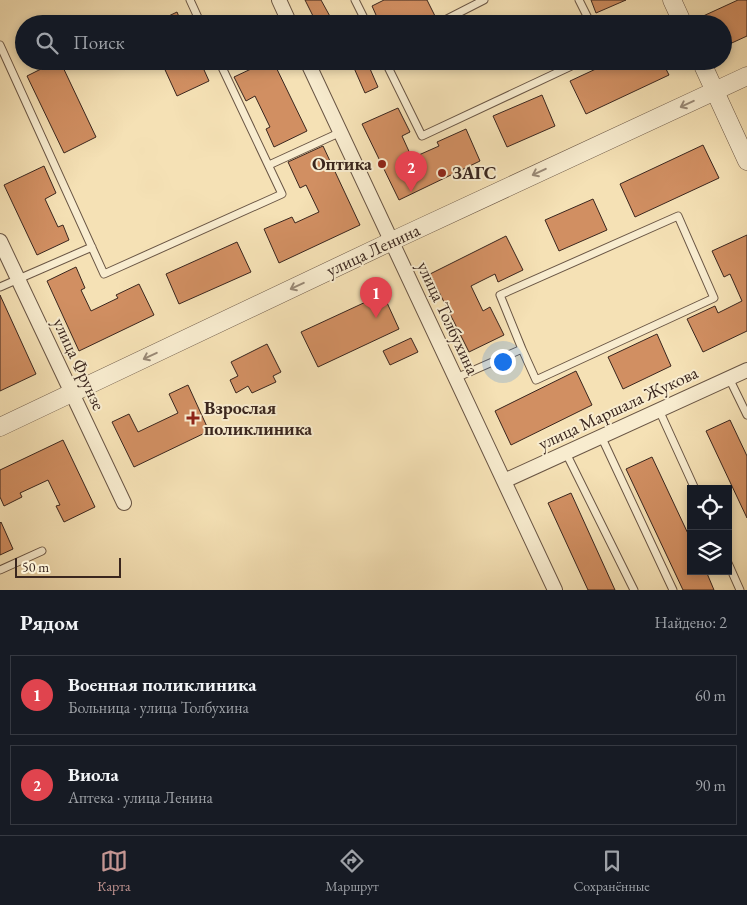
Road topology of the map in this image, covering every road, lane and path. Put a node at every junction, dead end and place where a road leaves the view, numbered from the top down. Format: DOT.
graph roads {
  1 [pos="190,0"];
  2 [pos="279,0"];
  3 [pos="355,0"];
  4 [pos="484,0"];
  5 [pos="580,0"];
  6 [pos="672,0"];
  7 [pos="197,15"];
  8 [pos="286,15"];
  9 [pos="362,15"];
  10 [pos="455,15"];
  11 [pos="587,15"];
  12 [pos="679,15"];
  13 [pos="0,45"];
  14 [pos="223,70"];
  15 [pos="312,70"];
  16 [pos="389,70"];
  17 [pos="563,70"];
  18 [pos="705,70"];
  19 [pos="747,76"];
  20 [pos="715,91"];
  21 [pos="341,132"];
  22 [pos="747,161"];
  23 [pos="269,165"];
  24 [pos="0,241"];
  25 [pos="392,241"];
  26 [pos="92,247"];
  27 [pos="18,280"];
  28 [pos="0,288"];
  29 [pos="522,349"];
  30 [pos="747,370"];
  31 [pos="456,378"];
  32 [pos="729,378"];
  33 [pos="72,393"];
  34 [pos="660,410"];
  35 [pos="747,415"];
  36 [pos="0,427"];
  37 [pos="601,436"];
  38 [pos="566,452"];
  39 [pos="504,481"];
  40 [pos="693,485"];
  41 [pos="124,504"];
  42 [pos="42,551"];
  43 [pos="0,570"];
  44 [pos="732,572"];
  45 [pos="555,590"];
  46 [pos="634,590"];
  47 [pos="674,590"];
  48 [pos="740,590"];
  1 -- 7 [label="lane"];
  2 -- 8 [label="street"];
  3 -- 9 [label="lane"];
  4 -- 10 [label="lane"];
  5 -- 11 [label="lane"];
  6 -- 12 [label="street"];
  13 -- 26 [label="lane"];
  14 -- 23 [label="lane"];
  15 -- 21 [label="street, улица Толбухина"];
  16 -- 17 [label="lane"];
  18 -- 20 [label="street"];
  19 -- 20 [label="street, улица Ленина"];
  20 -- 22 [label="street"];
  20 -- 25 [label="street, улица Ленина, one-way"];
  21 -- 23 [label="lane"];
  21 -- 25 [label="street, улица Толбухина"];
  23 -- 26 [label="lane"];
  24 -- 27 [label="street, улица Фрунзе"];
  25 -- 31 [label="street, улица Толбухина"];
  25 -- 33 [label="street, улица Ленина, one-way"];
  26 -- 27 [label="lane"];
  27 -- 28 [label="lane"];
  27 -- 33 [label="street, улица Фрунзе"];
  29 -- 29 [label="lane"];
  29 -- 31 [label="lane"];
  30 -- 32 [label="street, улица Маршала Жукова"];
  31 -- 39 [label="street, улица Толбухина"];
  32 -- 34 [label="street, улица Маршала Жукова"];
  32 -- 35 [label="lane"];
  33 -- 36 [label="street, улица Ленина"];
  33 -- 41 [label="street, улица Фрунзе"];
  34 -- 37 [label="street, улица Маршала Жукова"];
  34 -- 40 [label="lane"];
  37 -- 38 [label="street, улица Маршала Жукова"];
  37 -- 47 [label="lane"];
  38 -- 39 [label="street, улица Маршала Жукова"];
  38 -- 46 [label="lane"];
  39 -- 45 [label="street, улица Толбухина"];
  42 -- 43 [label="lane"];
  44 -- 48 [label="lane"];
}
